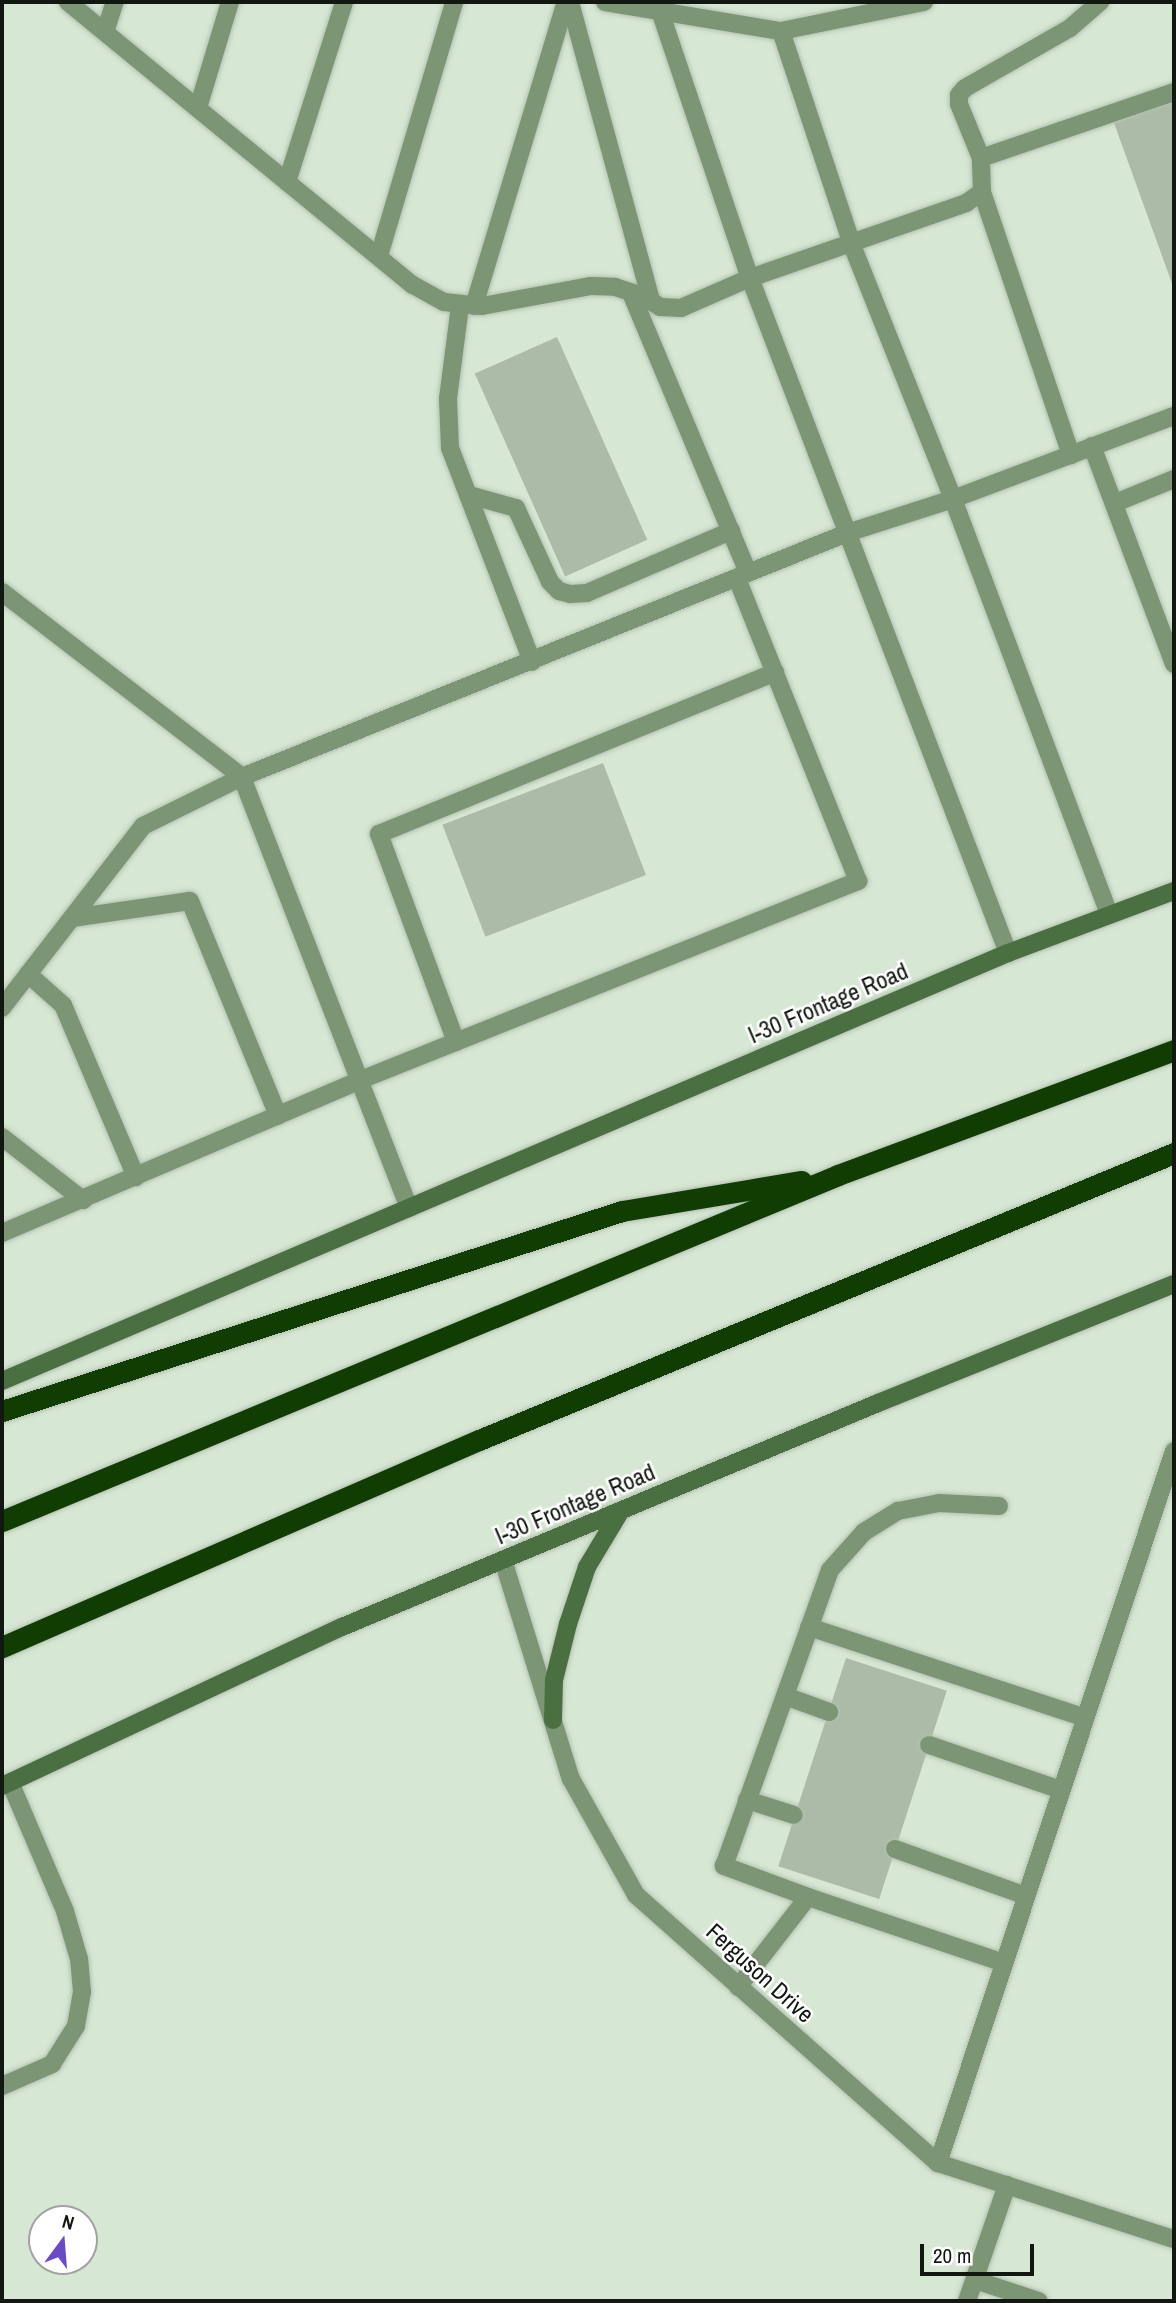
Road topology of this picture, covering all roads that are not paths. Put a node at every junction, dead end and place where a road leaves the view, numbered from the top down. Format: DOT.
graph roads {
  1 [pos="68,2"];
  2 [pos="115,2"];
  3 [pos="230,2"];
  4 [pos="344,2"];
  5 [pos="454,2"];
  6 [pos="568,2"];
  7 [pos="605,2"];
  8 [pos="924,2"];
  9 [pos="1100,2"];
  10 [pos="660,11"];
  11 [pos="781,31"];
  12 [pos="105,32"];
  13 [pos="1174,92"];
  14 [pos="198,108"];
  15 [pos="981,158"];
  16 [pos="287,182"];
  17 [pos="982,192"];
  18 [pos="852,244"];
  19 [pos="379,256"];
  20 [pos="750,278"];
  21 [pos="631,293"];
  22 [pos="650,301"];
  23 [pos="467,306"];
  24 [pos="1174,416"];
  25 [pos="1092,446"];
  26 [pos="1071,454"];
  27 [pos="1174,479"];
  28 [pos="469,495"];
  29 [pos="953,499"];
  30 [pos="1115,503"];
  31 [pos="731,531"];
  32 [pos="846,533"];
  33 [pos="743,576"];
  34 [pos="2,592"];
  35 [pos="532,662"];
  36 [pos="1174,664"];
  37 [pos="775,672"];
  38 [pos="242,778"];
  39 [pos="1174,891"];
  40 [pos="1109,915"];
  41 [pos="72,918"];
  42 [pos="1008,953"];
  43 [pos="29,974"];
  44 [pos="2,1008"];
  45 [pos="456,1042"];
  46 [pos="1174,1049"];
  47 [pos="358,1081"];
  48 [pos="278,1116"];
  49 [pos="2,1137"];
  50 [pos="1174,1153"];
  51 [pos="838,1175"];
  52 [pos="136,1177"];
  53 [pos="83,1200"];
  54 [pos="409,1208"];
  55 [pos="2,1233"];
  56 [pos="1174,1284"];
  57 [pos="2,1381"];
  58 [pos="2,1411"];
  59 [pos="1174,1451"];
  60 [pos="999,1506"];
  61 [pos="620,1511"];
  62 [pos="2,1521"];
  63 [pos="503,1560"];
  64 [pos="809,1627"];
  65 [pos="2,1647"];
  66 [pos="785,1696"];
  67 [pos="829,1712"];
  68 [pos="1085,1718"];
  69 [pos="553,1720"];
  70 [pos="929,1745"];
  71 [pos="6,1784"];
  72 [pos="1061,1790"];
  73 [pos="747,1800"];
  74 [pos="794,1815"];
  75 [pos="895,1849"];
  76 [pos="1026,1896"];
  77 [pos="808,1897"];
  78 [pos="1004,1963"];
  79 [pos="738,1987"];
  80 [pos="2,2087"];
  81 [pos="938,2163"];
  82 [pos="1007,2185"];
  83 [pos="1174,2239"];
  84 [pos="975,2280"];
  85 [pos="967,2301"];
  86 [pos="1039,2301"];
  1 -- 12 [label="street"];
  2 -- 12 [label="street"];
  3 -- 14 [label="street"];
  4 -- 16 [label="street"];
  5 -- 19 [label="street"];
  6 -- 22 [label="street"];
  6 -- 23 [label="street"];
  7 -- 10 [label="street"];
  8 -- 11 [label="street"];
  9 -- 15 [label="street"];
  10 -- 11 [label="street"];
  10 -- 20 [label="street"];
  11 -- 18 [label="street"];
  12 -- 14 [label="street"];
  13 -- 15 [label="street"];
  14 -- 16 [label="street"];
  15 -- 17 [label="street"];
  16 -- 19 [label="street"];
  17 -- 18 [label="street"];
  17 -- 26 [label="street"];
  18 -- 20 [label="street"];
  18 -- 29 [label="street"];
  19 -- 23 [label="street"];
  20 -- 22 [label="street"];
  20 -- 32 [label="street"];
  21 -- 22 [label="street"];
  21 -- 23 [label="street"];
  21 -- 31 [label="street"];
  23 -- 28 [label="street"];
  24 -- 25 [label="street"];
  25 -- 26 [label="street"];
  25 -- 30 [label="street"];
  26 -- 29 [label="street"];
  27 -- 30 [label="street"];
  28 -- 31 [label="street"];
  28 -- 35 [label="street"];
  29 -- 32 [label="street"];
  29 -- 40 [label="street"];
  30 -- 36 [label="street"];
  31 -- 33 [label="street"];
  32 -- 33 [label="street"];
  32 -- 42 [label="street"];
  33 -- 35 [label="street"];
  33 -- 37 [label="street"];
  34 -- 38 [label="street"];
  35 -- 38 [label="street"];
  37 -- 45 [label="street"];
  37 -- 45 [label="street"];
  38 -- 41 [label="street"];
  38 -- 47 [label="street"];
  39 -- 40 [label="main road, I-30 Frontage Road"];
  40 -- 42 [label="main road, I-30 Frontage Road"];
  41 -- 43 [label="street"];
  41 -- 48 [label="street"];
  42 -- 54 [label="main road, I-30 Frontage Road"];
  43 -- 44 [label="street"];
  43 -- 52 [label="street"];
  45 -- 47 [label="street"];
  46 -- 51 [label="highway"];
  47 -- 48 [label="street"];
  47 -- 54 [label="street"];
  48 -- 52 [label="street"];
  49 -- 53 [label="street"];
  50 -- 65 [label="highway"];
  51 -- 58 [label="highway"];
  51 -- 62 [label="highway"];
  52 -- 53 [label="street"];
  53 -- 55 [label="street"];
  54 -- 57 [label="main road, I-30 Frontage Road"];
  56 -- 61 [label="main road, I-30 Frontage Road"];
  59 -- 68 [label="street"];
  60 -- 64 [label="street"];
  61 -- 63 [label="main road, I-30 Frontage Road"];
  61 -- 69 [label="main road"];
  63 -- 69 [label="street, Ferguson Drive"];
  63 -- 71 [label="main road, I-30 Frontage Road"];
  64 -- 66 [label="street"];
  64 -- 68 [label="street"];
  66 -- 67 [label="street"];
  66 -- 73 [label="street"];
  68 -- 72 [label="street"];
  69 -- 79 [label="street, Ferguson Drive"];
  70 -- 72 [label="street"];
  71 -- 80 [label="street"];
  72 -- 76 [label="street"];
  73 -- 74 [label="street"];
  73 -- 77 [label="street"];
  75 -- 76 [label="street"];
  76 -- 78 [label="street"];
  77 -- 78 [label="street"];
  77 -- 79 [label="street"];
  78 -- 81 [label="street"];
  79 -- 81 [label="street, Ferguson Drive"];
  81 -- 82 [label="street, Ferguson Drive"];
  82 -- 83 [label="street, Ferguson Drive"];
  82 -- 84 [label="street"];
  84 -- 85 [label="street"];
  84 -- 86 [label="street"];
}
